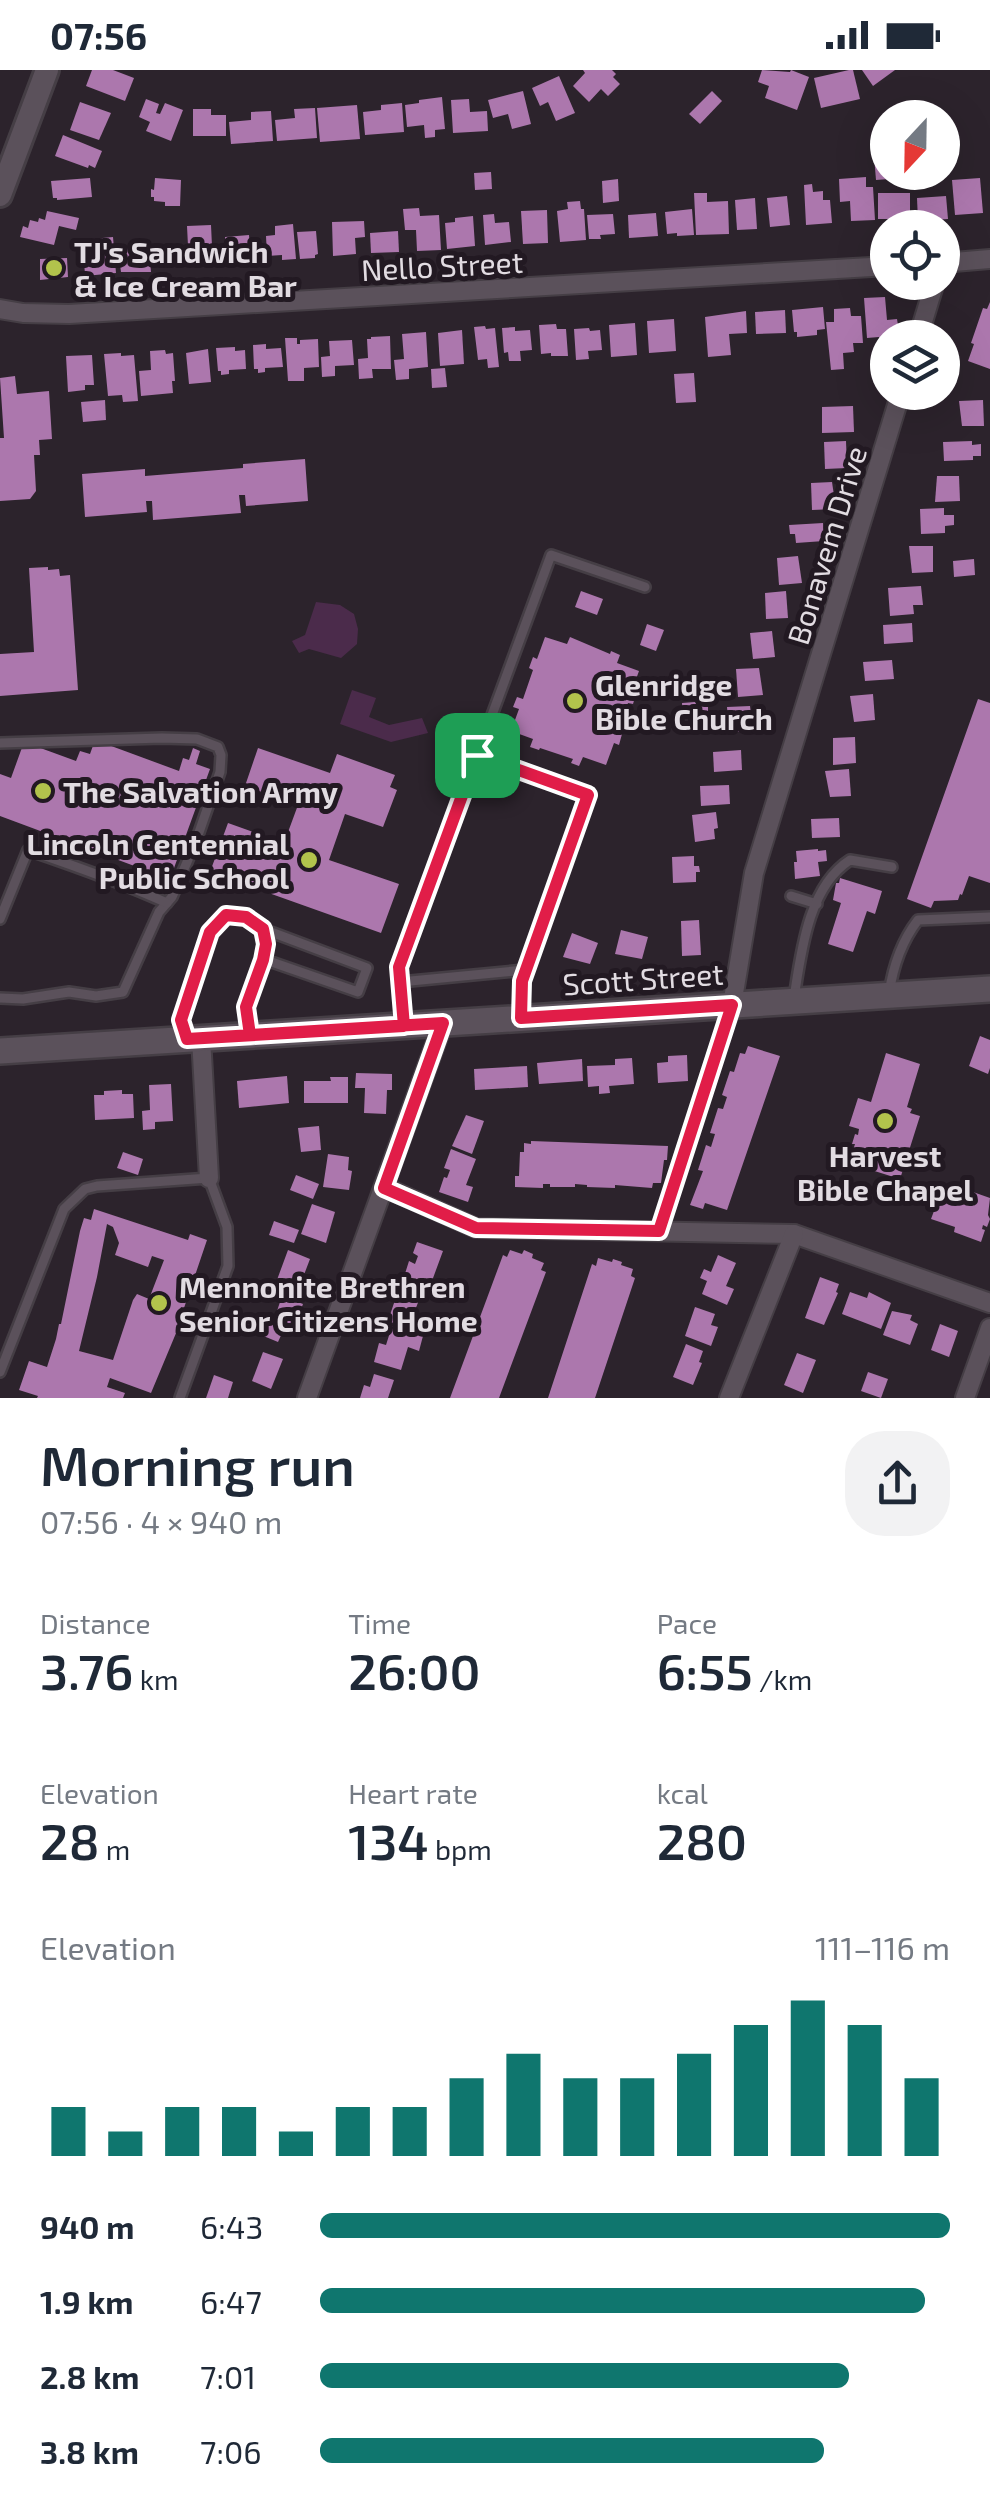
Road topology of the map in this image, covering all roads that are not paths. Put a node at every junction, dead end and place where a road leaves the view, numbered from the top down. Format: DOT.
graph roads {
  1 [pos="47,70"];
  2 [pos="0,196"];
  3 [pos="990,259"];
  4 [pos="960,262"];
  5 [pos="870,267"];
  6 [pos="0,309"];
  7 [pos="895,410"];
  8 [pos="645,588"];
  9 [pos="0,743"];
  10 [pos="477,755"];
  11 [pos="892,867"];
  12 [pos="792,896"];
  13 [pos="167,904"];
  14 [pos="817,904"];
  15 [pos="990,917"];
  16 [pos="0,918"];
  17 [pos="263,929"];
  18 [pos="263,960"];
  19 [pos="525,970"];
  20 [pos="400,982"];
  21 [pos="990,988"];
  22 [pos="889,995"];
  23 [pos="0,998"];
  24 [pos="794,1001"];
  25 [pos="732,1005"];
  26 [pos="521,1018"];
  27 [pos="443,1023"];
  28 [pos="404,1026"];
  29 [pos="250,1035"];
  30 [pos="194,1039"];
  31 [pos="0,1051"];
  32 [pos="209,1178"];
  33 [pos="384,1188"];
  34 [pos="659,1231"];
  35 [pos="794,1234"];
  36 [pos="990,1303"];
  37 [pos="990,1328"];
  38 [pos="0,1372"];
  39 [pos="180,1398"];
  40 [pos="307,1398"];
  41 [pos="729,1398"];
  42 [pos="965,1398"];
  1 -- 2 [label="street"];
  3 -- 4 [label="street"];
  5 -- 6 [label="street, Nello Street"];
  7 -- 25 [label="street, Bonavem Drive"];
  8 -- 10 [label="lane"];
  9 -- 13 [label="lane"];
  10 -- 19 [label="lane"];
  10 -- 20 [label="lane"];
  11 -- 14 [label="lane"];
  12 -- 14 [label="lane"];
  13 -- 16 [label="lane"];
  13 -- 23 [label="lane"];
  14 -- 24 [label="lane"];
  15 -- 22 [label="lane"];
  17 -- 18 [label="lane"];
  17 -- 18 [label="lane"];
  17 -- 30 [label="lane"];
  18 -- 29 [label="lane"];
  19 -- 20 [label="lane"];
  19 -- 26 [label="lane"];
  20 -- 28 [label="lane"];
  21 -- 22 [label="main road, Scott Street"];
  22 -- 24 [label="main road, Scott Street"];
  24 -- 25 [label="main road, Scott Street"];
  25 -- 26 [label="main road, Scott Street"];
  25 -- 34 [label="lane"];
  26 -- 27 [label="main road, Scott Street"];
  27 -- 28 [label="main road, Scott Street"];
  27 -- 33 [label="street"];
  28 -- 29 [label="main road, Scott Street"];
  29 -- 30 [label="main road, Scott Street"];
  30 -- 31 [label="main road, Scott Street"];
  30 -- 32 [label="street"];
  32 -- 38 [label="lane"];
  32 -- 39 [label="lane"];
  33 -- 34 [label="street"];
  33 -- 40 [label="street"];
  34 -- 35 [label="street"];
  35 -- 36 [label="street"];
  35 -- 41 [label="street"];
  37 -- 42 [label="street"];
}
